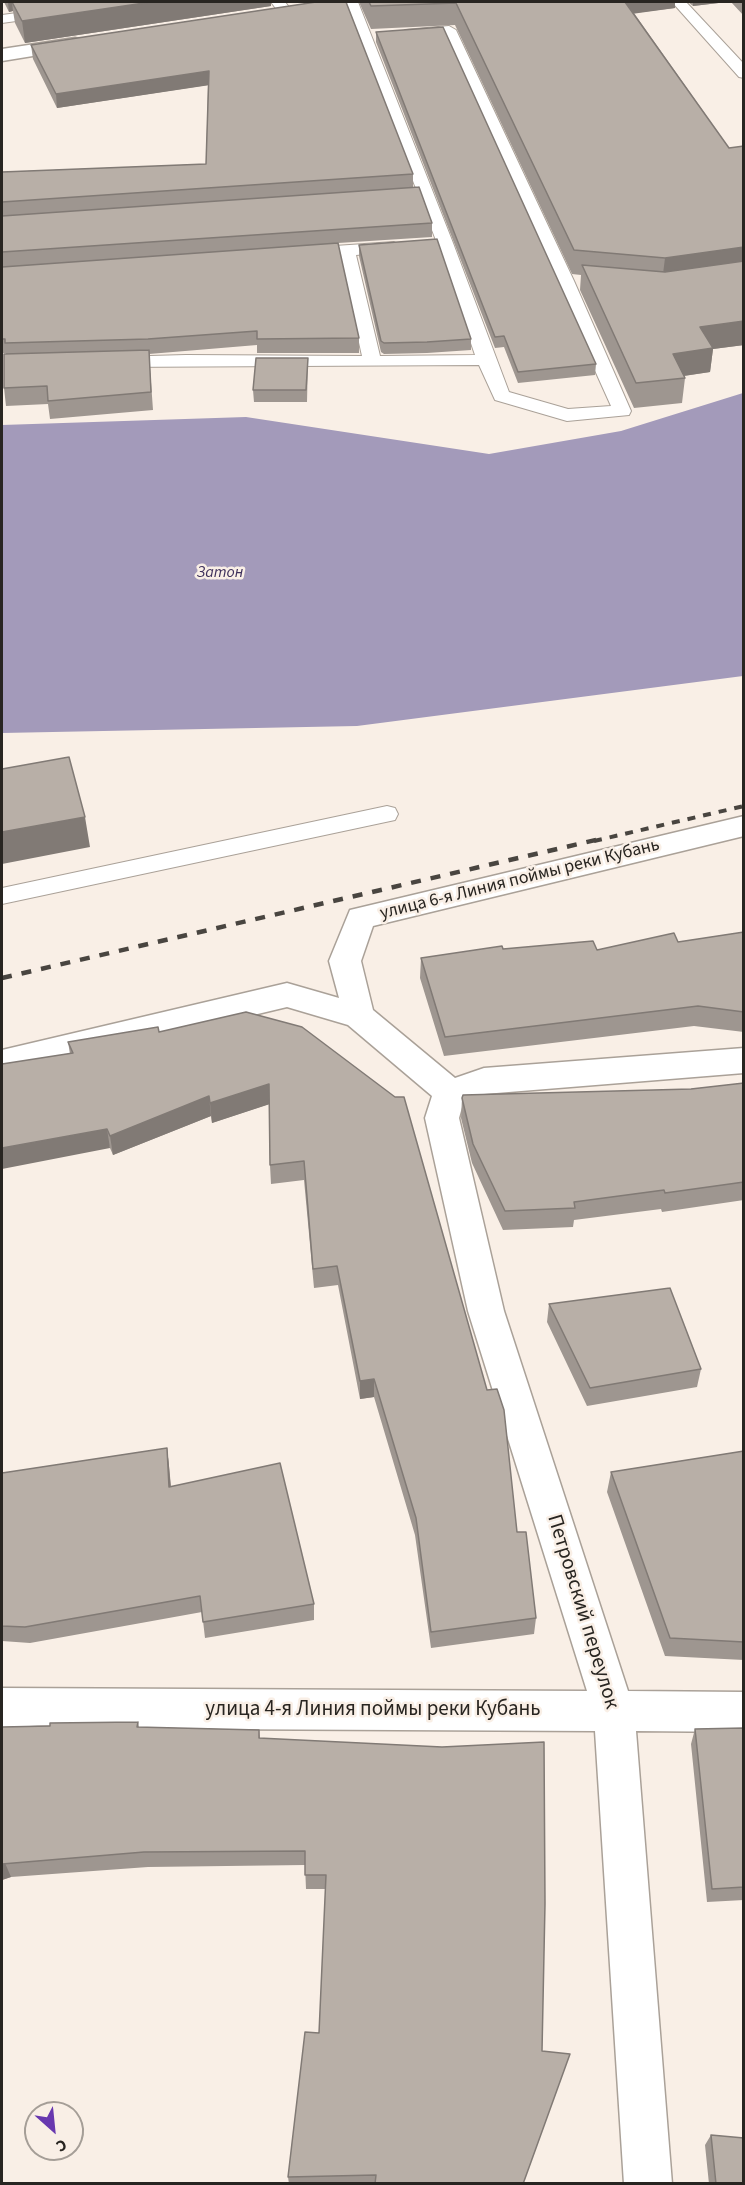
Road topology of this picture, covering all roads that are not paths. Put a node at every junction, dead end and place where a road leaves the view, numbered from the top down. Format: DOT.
graph roads {
  1 [pos="345,2"];
  2 [pos="679,2"];
  3 [pos="282,6"];
  4 [pos="306,8"];
  5 [pos="67,10"];
  6 [pos="262,15"];
  7 [pos="2,20"];
  8 [pos="364,36"];
  9 [pos="96,40"];
  10 [pos="2,55"];
  11 [pos="744,74"];
  12 [pos="445,243"];
  13 [pos="347,250"];
  14 [pos="290,254"];
  15 [pos="566,281"];
  16 [pos="587,283"];
  17 [pos="486,360"];
  18 [pos="372,361"];
  19 [pos="94,362"];
  20 [pos="387,814"];
  21 [pos="744,826"];
  22 [pos="2,896"];
  23 [pos="359,1016"];
  24 [pos="744,1060"];
  25 [pos="2,1062"];
  26 [pos="450,1092"];
  27 [pos="2,1708"];
  28 [pos="614,1711"];
  29 [pos="744,1712"];
  30 [pos="648,2184"];
  1 -- 8 [label="lane"];
  2 -- 11 [label="lane"];
  3 -- 4 [label="street"];
  3 -- 6 [label="street"];
  5 -- 7 [label="lane"];
  8 -- 12 [label="lane"];
  8 -- 15 [label="lane"];
  9 -- 10 [label="street"];
  12 -- 13 [label="lane"];
  12 -- 17 [label="lane"];
  13 -- 14 [label="lane"];
  13 -- 18 [label="lane"];
  15 -- 16 [label="lane"];
  15 -- 17 [label="lane"];
  17 -- 18 [label="lane"];
  18 -- 19 [label="lane"];
  20 -- 22 [label="lane"];
  21 -- 23 [label="street, улица 6-я Линия поймы реки Кубань"];
  23 -- 25 [label="street"];
  23 -- 26 [label="street"];
  24 -- 26 [label="street"];
  26 -- 28 [label="street, Петровский переулок"];
  27 -- 28 [label="street, улица 4-я Линия поймы реки Кубань"];
  28 -- 29 [label="street, улица 4-я Линия поймы реки Кубань"];
  28 -- 30 [label="street, Петровский переулок"];
}
